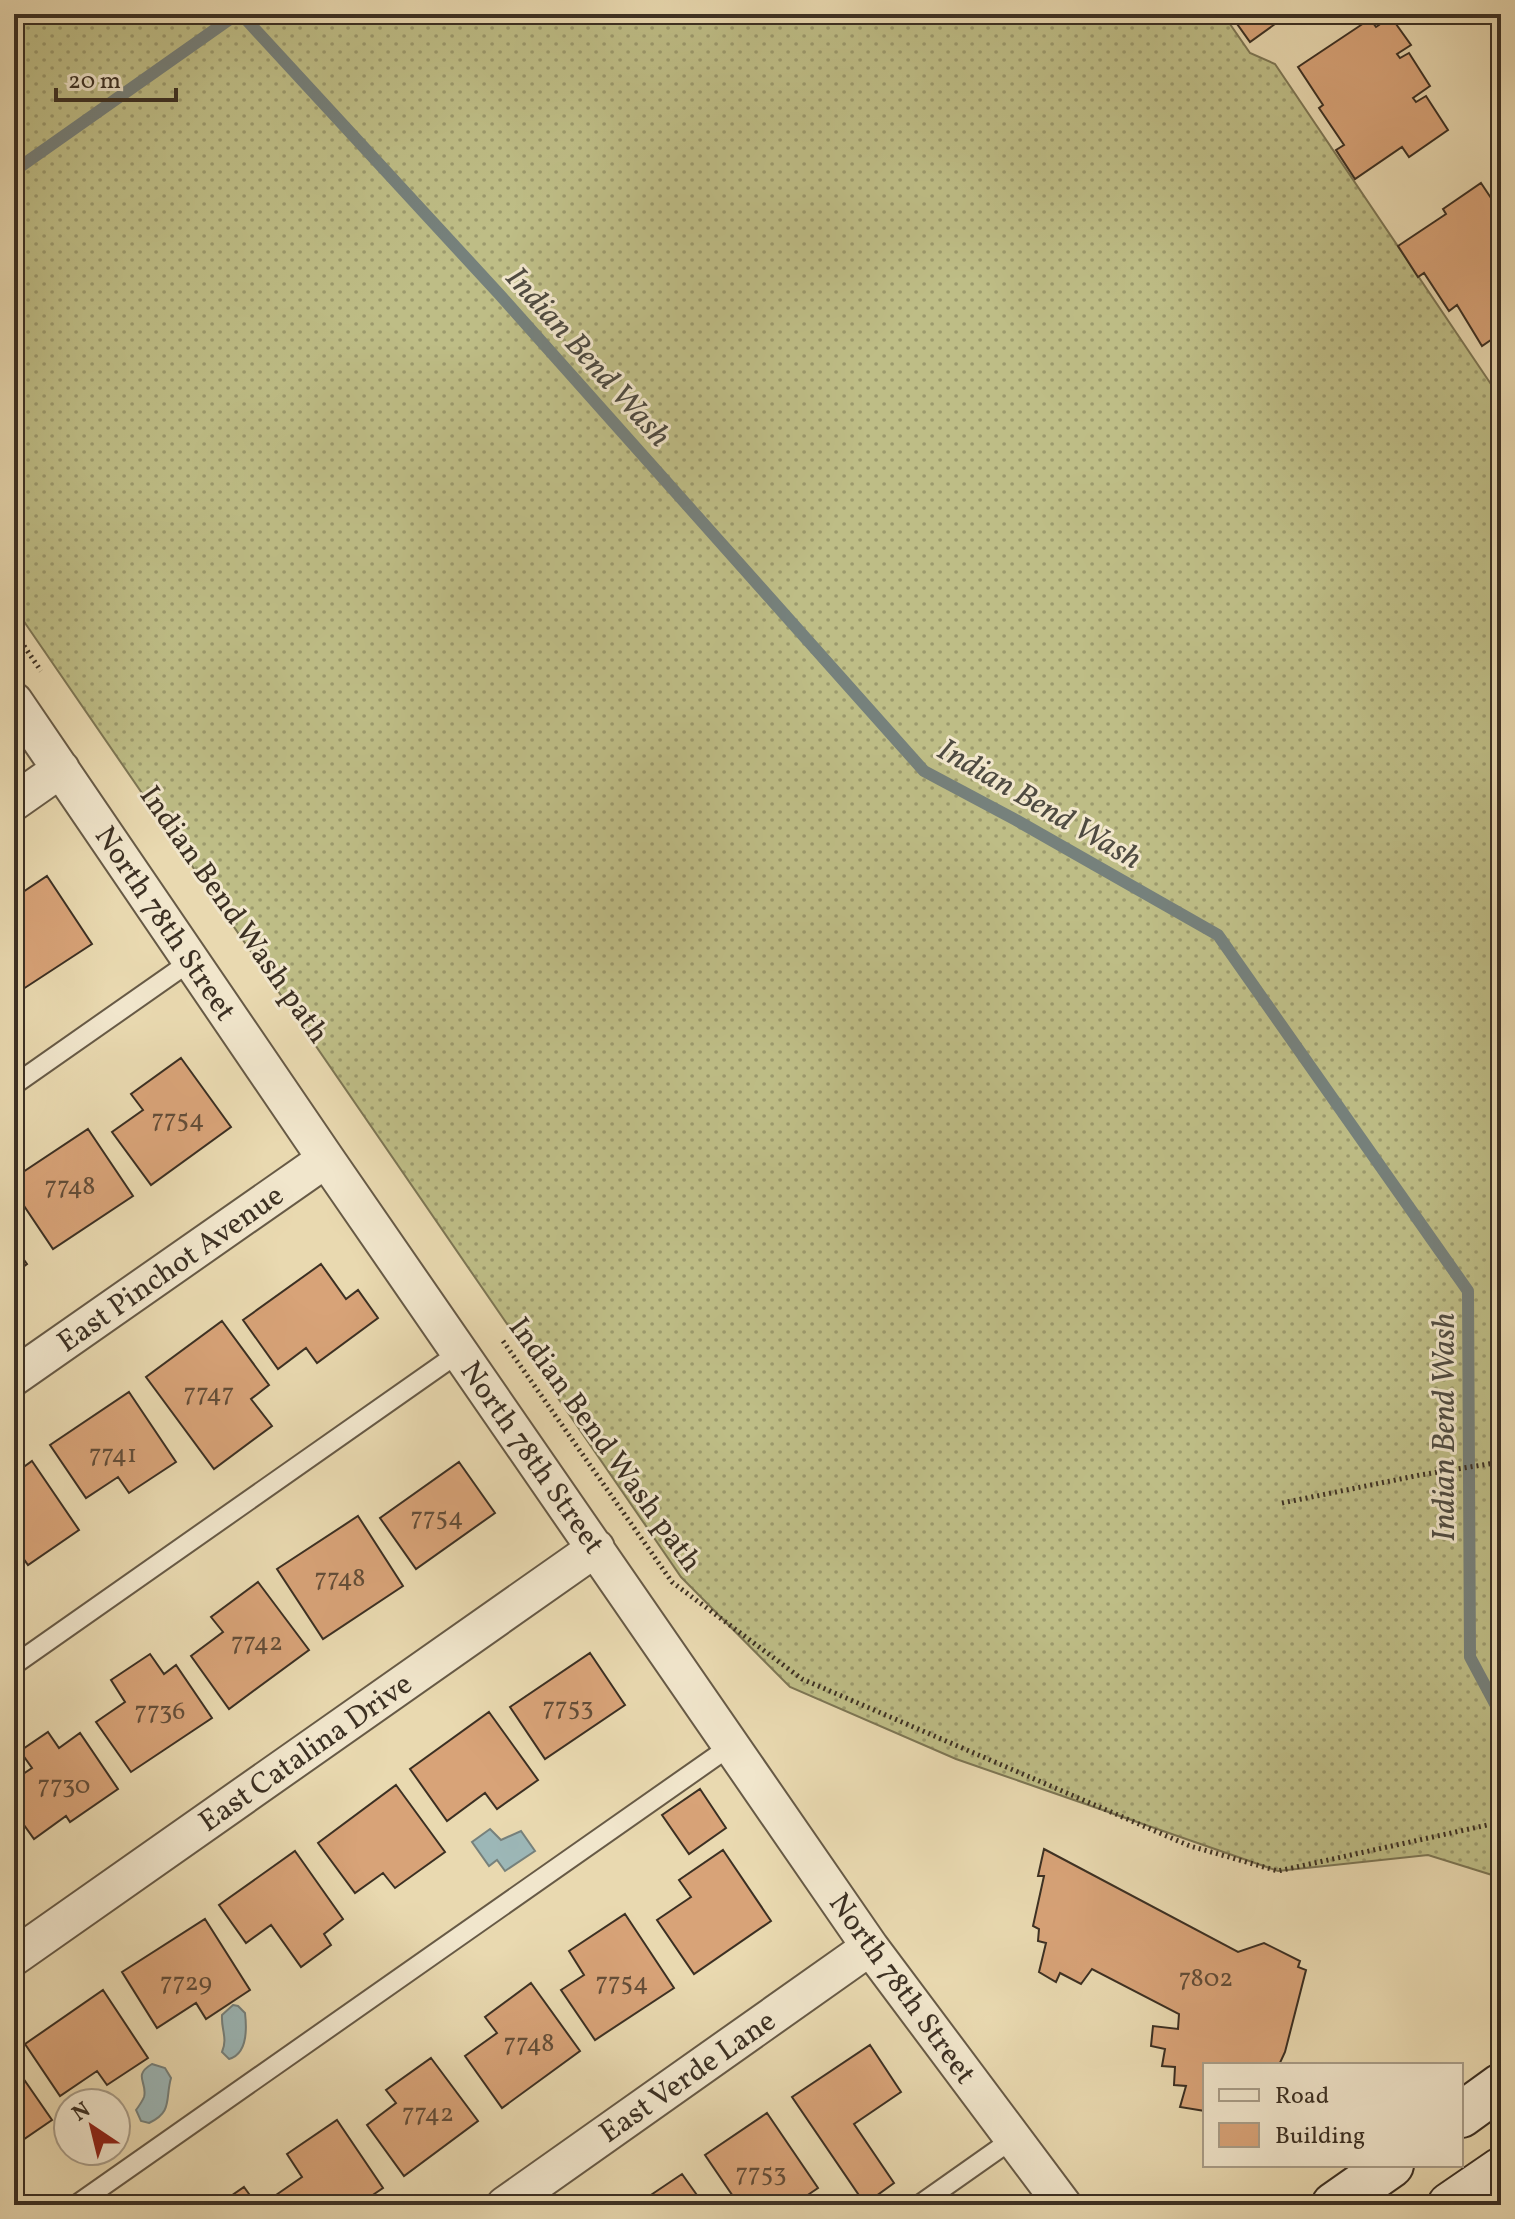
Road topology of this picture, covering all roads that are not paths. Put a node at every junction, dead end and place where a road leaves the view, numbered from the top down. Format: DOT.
graph roads {
  1 [pos="14,701"];
  2 [pos="61,769"];
  3 [pos="14,802"];
  4 [pos="191,961"];
  5 [pos="14,1085"];
  6 [pos="326,1159"];
  7 [pos="460,1352"];
  8 [pos="14,1377"];
  9 [pos="596,1548"];
  10 [pos="14,1665"];
  11 [pos="732,1745"];
  12 [pos="870,1947"];
  13 [pos="14,1957"];
  14 [pos="1501,2086"];
  15 [pos="1463,2114"];
  16 [pos="1014,2138"];
  17 [pos="1388,2167"];
  18 [pos="1501,2170"];
  19 [pos="76,2205"];
  20 [pos="505,2205"];
  21 [pos="919,2205"];
  22 [pos="1063,2205"];
  23 [pos="1334,2205"];
  24 [pos="1450,2205"];
  1 -- 2 [label="street, North 78th Street"];
  2 -- 3 [label="street"];
  2 -- 4 [label="street, North 78th Street"];
  4 -- 5 [label="lane"];
  4 -- 6 [label="street, North 78th Street"];
  6 -- 7 [label="street, North 78th Street"];
  6 -- 8 [label="street, East Pinchot Avenue"];
  7 -- 9 [label="street, North 78th Street"];
  7 -- 10 [label="lane"];
  9 -- 11 [label="street, North 78th Street"];
  9 -- 13 [label="street, East Catalina Drive"];
  11 -- 12 [label="street, North 78th Street"];
  11 -- 19 [label="lane"];
  12 -- 16 [label="street, North 78th Street"];
  12 -- 20 [label="street, East Verde Lane"];
  14 -- 15 [label="main road"];
  16 -- 21 [label="lane"];
  16 -- 22 [label="street, North 78th Street"];
  17 -- 23 [label="main road"];
  18 -- 24 [label="main road"];
}
